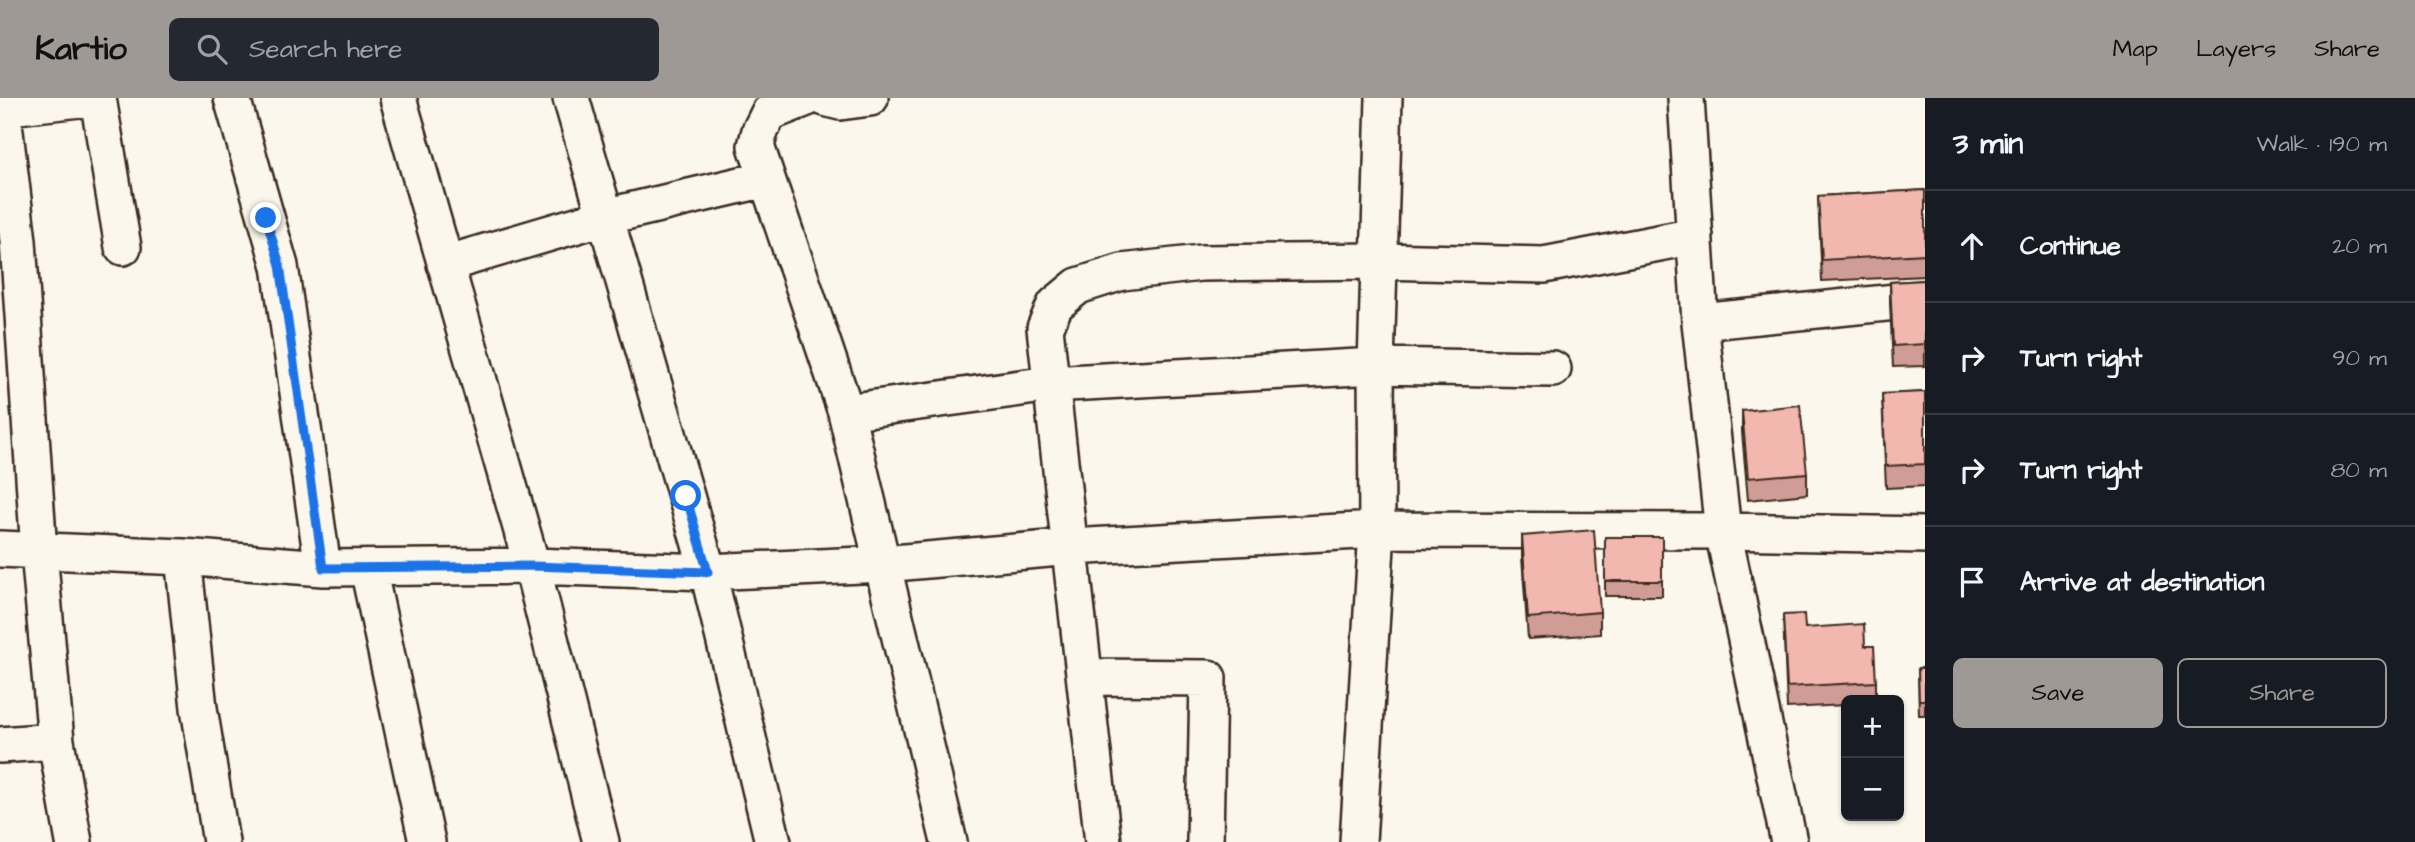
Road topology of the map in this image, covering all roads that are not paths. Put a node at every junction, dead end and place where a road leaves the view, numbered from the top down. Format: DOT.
graph roads {
  1 [pos="89,98"];
  2 [pos="98,98"];
  3 [pos="232,98"];
  4 [pos="398,98"];
  5 [pos="571,98"];
  6 [pos="807,98"];
  7 [pos="825,98"];
  8 [pos="870,98"];
  9 [pos="1384,98"];
  10 [pos="1686,98"];
  11 [pos="1,104"];
  12 [pos="766,179"];
  13 [pos="604,216"];
  14 [pos="1695,236"];
  15 [pos="123,247"];
  16 [pos="1380,261"];
  17 [pos="445,264"];
  18 [pos="1925,299"];
  19 [pos="1700,322"];
  20 [pos="1376,366"];
  21 [pos="1553,369"];
  22 [pos="1050,384"];
  23 [pos="846,412"];
  24 [pos="1377,530"];
  25 [pos="1723,531"];
  26 [pos="1925,535"];
  27 [pos="1071,547"];
  28 [pos="0,549"];
  29 [pos="39,552"];
  30 [pos="183,557"];
  31 [pos="883,564"];
  32 [pos="532,566"];
  33 [pos="323,568"];
  34 [pos="368,568"];
  35 [pos="708,572"];
  36 [pos="1085,677"];
  37 [pos="55,741"];
  38 [pos="0,745"];
  39 [pos="74,842"];
  40 [pos="221,842"];
  41 [pos="427,842"];
  42 [pos="601,842"];
  43 [pos="773,842"];
  44 [pos="949,842"];
  45 [pos="1103,842"];
  46 [pos="1205,842"];
  47 [pos="1358,842"];
  48 [pos="1789,842"];
  1 -- 11 [label="street"];
  2 -- 15 [label="street"];
  3 -- 33 [label="street"];
  4 -- 17 [label="street"];
  5 -- 13 [label="street"];
  6 -- 12 [label="street"];
  7 -- 8 [label="street"];
  9 -- 16 [label="street"];
  10 -- 14 [label="street"];
  11 -- 29 [label="street"];
  12 -- 13 [label="street"];
  12 -- 23 [label="street"];
  13 -- 17 [label="street"];
  13 -- 35 [label="street"];
  14 -- 16 [label="street"];
  14 -- 19 [label="street"];
  16 -- 20 [label="street"];
  16 -- 22 [label="street"];
  17 -- 32 [label="street"];
  18 -- 19 [label="street"];
  19 -- 25 [label="street"];
  20 -- 21 [label="street"];
  20 -- 22 [label="street"];
  20 -- 24 [label="street"];
  22 -- 23 [label="street"];
  22 -- 27 [label="street"];
  23 -- 31 [label="street"];
  24 -- 25 [label="street"];
  24 -- 27 [label="street"];
  24 -- 47 [label="street"];
  25 -- 26 [label="street"];
  25 -- 48 [label="street"];
  27 -- 31 [label="street"];
  27 -- 36 [label="street"];
  28 -- 29 [label="street"];
  29 -- 30 [label="street"];
  29 -- 37 [label="street"];
  30 -- 33 [label="street"];
  30 -- 40 [label="street"];
  31 -- 35 [label="street"];
  31 -- 44 [label="street"];
  32 -- 34 [label="street"];
  32 -- 35 [label="street"];
  32 -- 42 [label="street"];
  33 -- 34 [label="street"];
  34 -- 41 [label="street"];
  35 -- 43 [label="street"];
  36 -- 45 [label="street"];
  36 -- 46 [label="street"];
  37 -- 38 [label="street"];
  37 -- 39 [label="street"];
}
